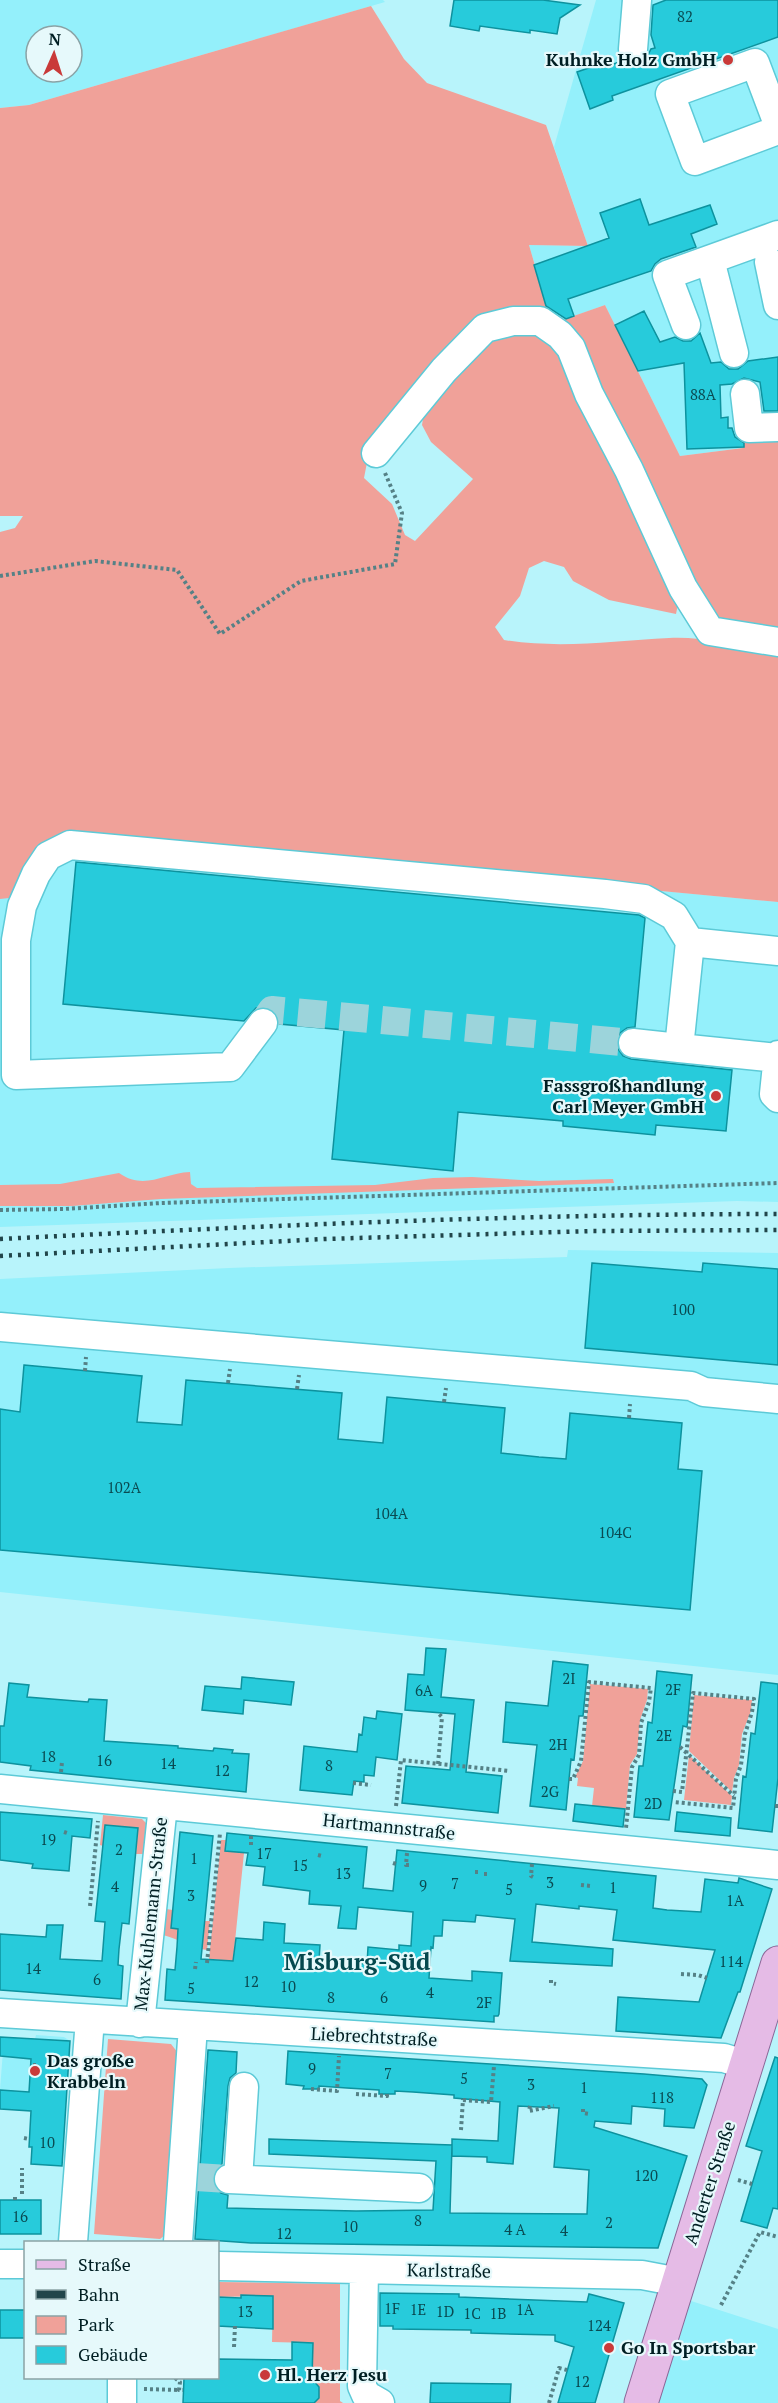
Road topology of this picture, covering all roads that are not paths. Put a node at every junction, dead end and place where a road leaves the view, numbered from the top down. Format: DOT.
graph roads {
  1 [pos="638,0"];
  2 [pos="633,49"];
  3 [pos="768,69"];
  4 [pos="778,124"];
  5 [pos="778,130"];
  6 [pos="778,235"];
  7 [pos="710,260"];
  8 [pos="770,262"];
  9 [pos="778,305"];
  10 [pos="686,325"];
  11 [pos="734,353"];
  12 [pos="745,394"];
  13 [pos="778,427"];
  14 [pos="376,453"];
  15 [pos="778,642"];
  16 [pos="690,942"];
  17 [pos="778,951"];
  18 [pos="263,1023"];
  19 [pos="633,1043"];
  20 [pos="679,1048"];
  21 [pos="778,1056"];
  22 [pos="778,1098"];
  23 [pos="0,1327"];
  24 [pos="778,1399"];
  25 [pos="0,1789"];
  26 [pos="163,1805"];
  27 [pos="778,1865"];
  28 [pos="778,1963"];
  29 [pos="0,2013"];
  30 [pos="90,2019"];
  31 [pos="140,2023"];
  32 [pos="193,2026"];
  33 [pos="747,2065"];
  34 [pos="244,2086"];
  35 [pos="419,2188"];
  36 [pos="73,2241"];
  37 [pos="178,2241"];
  38 [pos="0,2264"];
  39 [pos="24,2264"];
  40 [pos="219,2266"];
  41 [pos="364,2270"];
  42 [pos="679,2282"];
  43 [pos="380,2403"];
  44 [pos="642,2403"];
  1 -- 2 [label="street"];
  3 -- 4 [label="street"];
  3 -- 5 [label="street"];
  6 -- 7 [label="street"];
  7 -- 10 [label="street"];
  7 -- 11 [label="street"];
  8 -- 9 [label="street"];
  12 -- 13 [label="street"];
  14 -- 15 [label="street"];
  16 -- 17 [label="street"];
  16 -- 18 [label="street"];
  16 -- 20 [label="street"];
  19 -- 20 [label="street"];
  20 -- 21 [label="street"];
  21 -- 22 [label="street"];
  23 -- 24 [label="street"];
  25 -- 26 [label="street, Hartmannstraße"];
  26 -- 27 [label="street, Hartmannstraße"];
  26 -- 31 [label="street, Max-Kuhlemann-Straße"];
  28 -- 33 [label="main road, Anderter Straße"];
  29 -- 30 [label="street, Liebrechtstraße"];
  30 -- 31 [label="street, Liebrechtstraße"];
  30 -- 36 [label="street"];
  31 -- 32 [label="street, Liebrechtstraße"];
  32 -- 33 [label="street, Liebrechtstraße"];
  32 -- 37 [label="street"];
  33 -- 42 [label="main road, Anderter Straße"];
  34 -- 35 [label="street"];
  38 -- 39 [label="street"];
  40 -- 41 [label="street, Karlstraße"];
  41 -- 42 [label="street, Karlstraße"];
  41 -- 43 [label="street"];
  42 -- 44 [label="main road, Anderter Straße"];
}
